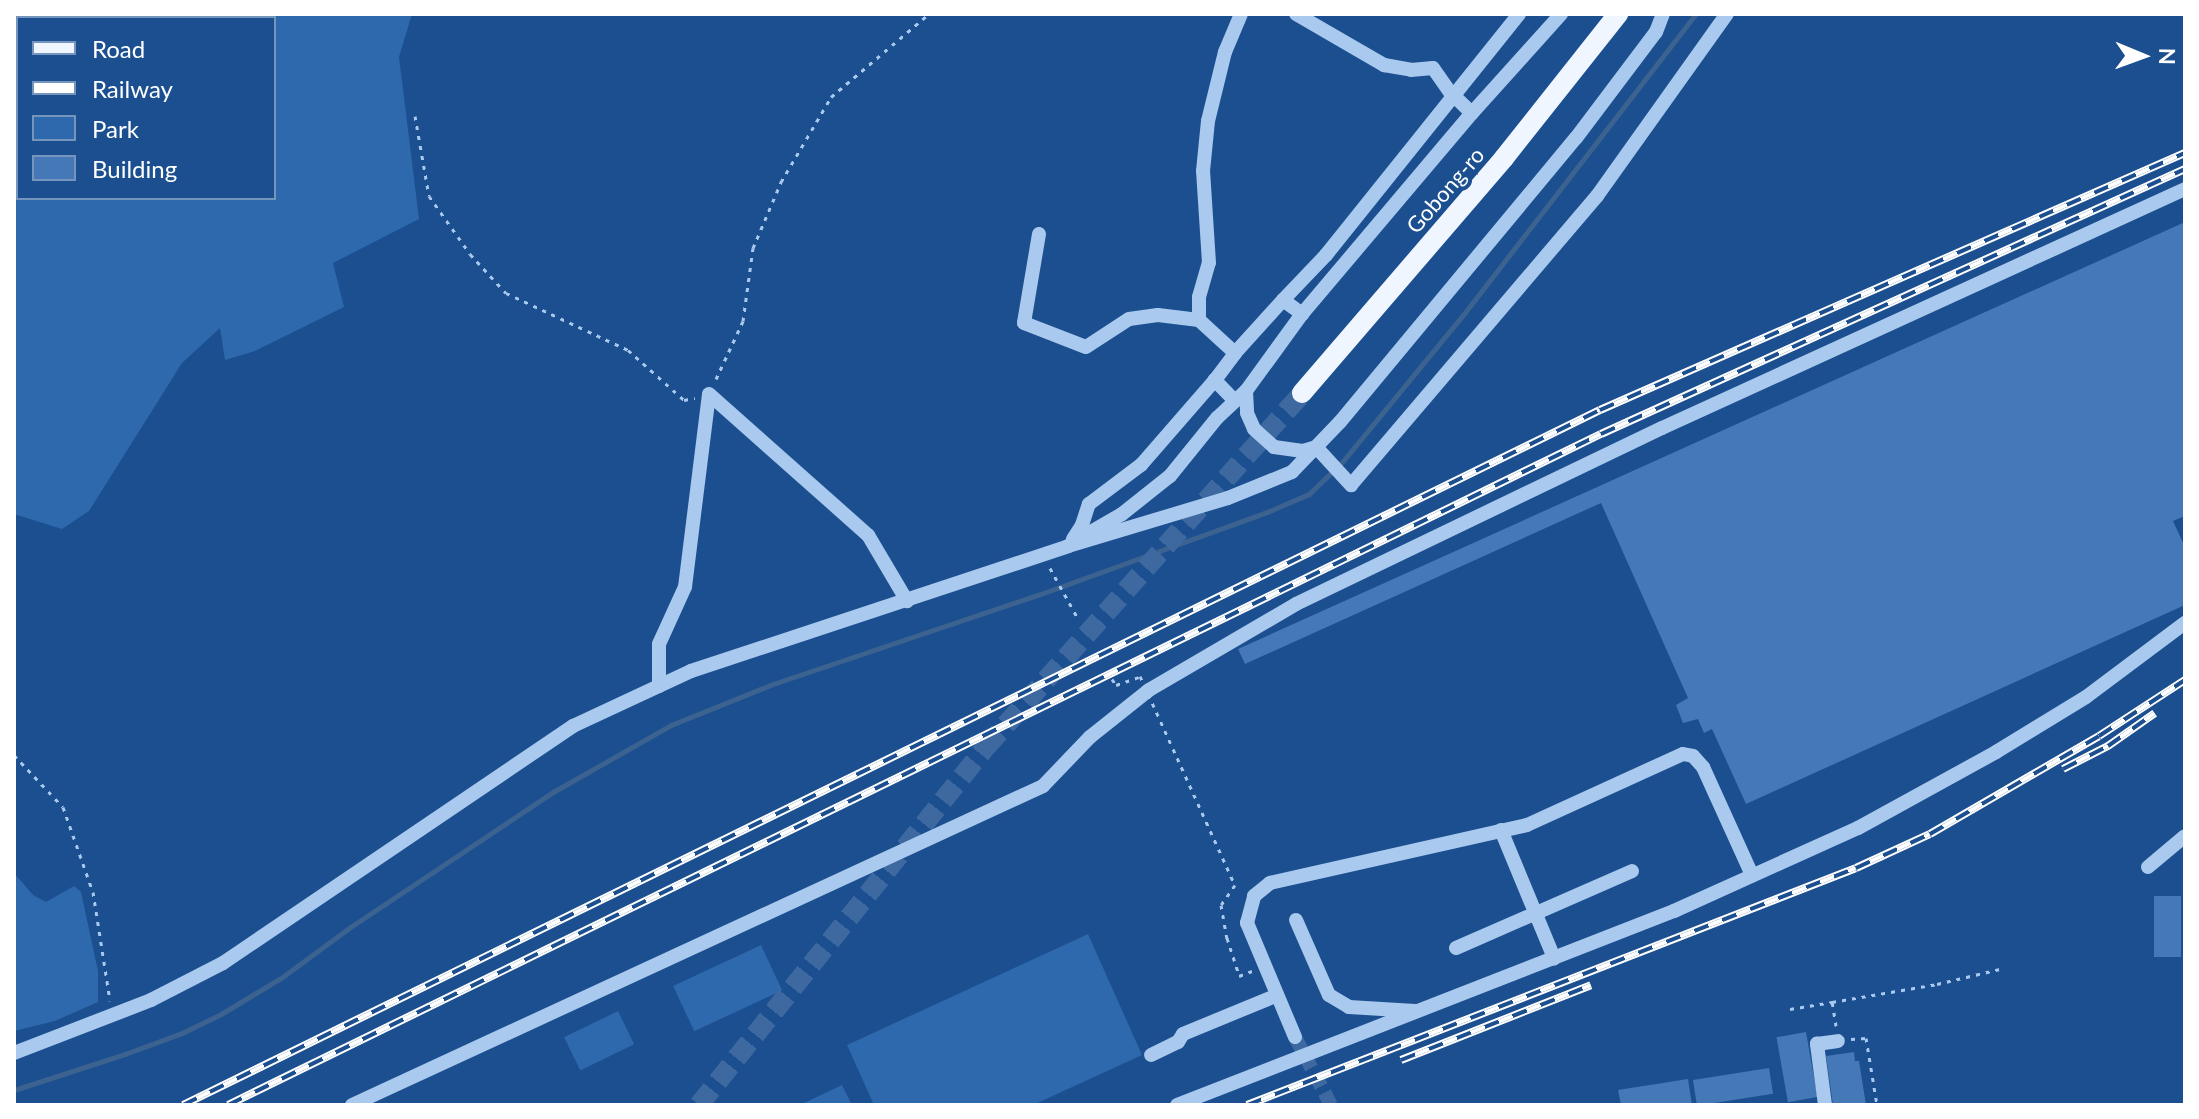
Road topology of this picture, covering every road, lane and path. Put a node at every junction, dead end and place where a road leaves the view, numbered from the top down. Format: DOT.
graph roads {
  1 [pos="929,14"];
  2 [pos="1241,14"];
  3 [pos="1296,14"];
  4 [pos="1519,14"];
  5 [pos="1561,14"];
  6 [pos="1618,14"];
  7 [pos="1663,14"];
  8 [pos="1727,14"];
  9 [pos="1455,96"];
  10 [pos="1472,113"];
  11 [pos="415,116"];
  12 [pos="2185,189"];
  13 [pos="1039,234"];
  14 [pos="1283,300"];
  15 [pos="1302,314"];
  16 [pos="1199,320"];
  17 [pos="1235,353"];
  18 [pos="1215,380"];
  19 [pos="1302,393"];
  20 [pos="709,394"];
  21 [pos="1240,395"];
  22 [pos="1320,451"];
  23 [pos="1068,546"];
  24 [pos="1056,577"];
  25 [pos="907,601"];
  26 [pos="1077,617"];
  27 [pos="2185,623"];
  28 [pos="1112,679"];
  29 [pos="659,686"];
  30 [pos="14,755"];
  31 [pos="1501,830"];
  32 [pos="2185,836"];
  33 [pos="2148,867"];
  34 [pos="1632,871"];
  35 [pos="1752,875"];
  36 [pos="1534,913"];
  37 [pos="1296,920"];
  38 [pos="1456,948"];
  39 [pos="1554,958"];
  40 [pos="1264,967"];
  41 [pos="2004,968"];
  42 [pos="1275,996"];
  43 [pos="1832,1002"];
  44 [pos="1790,1009"];
  45 [pos="1424,1011"];
  46 [pos="113,1016"];
  47 [pos="1295,1037"];
  48 [pos="1838,1041"];
  49 [pos="14,1053"];
  50 [pos="1151,1055"];
  51 [pos="352,1105"];
  52 [pos="1177,1105"];
  53 [pos="1825,1105"];
  54 [pos="1877,1105"];
  1 -- 20 [label="path"];
  2 -- 16 [label="street"];
  3 -- 9 [label="street"];
  4 -- 9 [label="street"];
  5 -- 10 [label="street"];
  6 -- 19 [label="main road, Gobong-ro"];
  7 -- 22 [label="street"];
  8 -- 22 [label="street"];
  9 -- 10 [label="street"];
  9 -- 14 [label="street"];
  10 -- 15 [label="street"];
  11 -- 20 [label="path"];
  12 -- 51 [label="street"];
  13 -- 16 [label="street"];
  14 -- 15 [label="street"];
  14 -- 17 [label="street"];
  15 -- 21 [label="street"];
  16 -- 17 [label="street"];
  17 -- 18 [label="street"];
  18 -- 21 [label="street"];
  18 -- 23 [label="street"];
  20 -- 25 [label="street"];
  20 -- 29 [label="street"];
  21 -- 22 [label="street"];
  21 -- 23 [label="street"];
  22 -- 23 [label="street"];
  23 -- 25 [label="street"];
  24 -- 26 [label="path"];
  25 -- 29 [label="street"];
  27 -- 35 [label="street"];
  28 -- 40 [label="path, bridge"];
  29 -- 46 [label="street"];
  30 -- 46 [label="path"];
  31 -- 35 [label="street"];
  31 -- 36 [label="street"];
  31 -- 40 [label="street"];
  32 -- 33 [label="street"];
  34 -- 36 [label="street"];
  35 -- 39 [label="street"];
  36 -- 38 [label="street"];
  36 -- 39 [label="street"];
  37 -- 45 [label="street"];
  39 -- 45 [label="street"];
  40 -- 42 [label="street"];
  41 -- 43 [label="path"];
  42 -- 47 [label="street"];
  42 -- 50 [label="street"];
  43 -- 44 [label="path"];
  43 -- 48 [label="path"];
  45 -- 52 [label="street"];
  46 -- 49 [label="street"];
  48 -- 53 [label="street"];
  48 -- 54 [label="path"];
}
